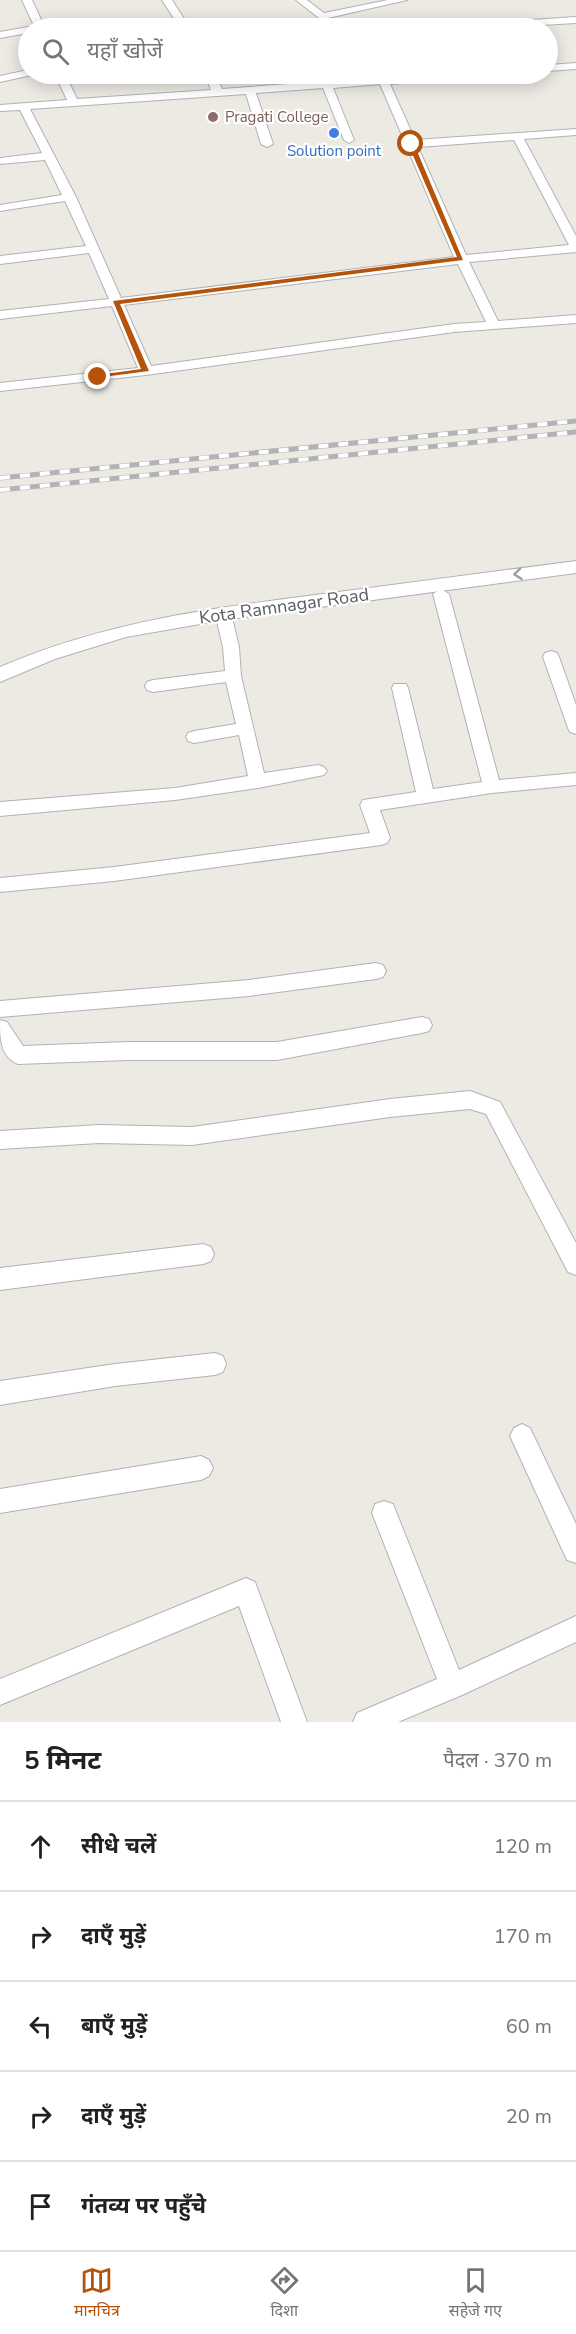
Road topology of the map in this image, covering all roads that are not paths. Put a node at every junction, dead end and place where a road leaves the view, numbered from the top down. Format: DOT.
graph roads {
  1 [pos="27,0"];
  2 [pos="167,0"];
  3 [pos="301,0"];
  4 [pos="402,0"];
  5 [pos="322,16"];
  6 [pos="34,18"];
  7 [pos="178,18"];
  8 [pos="576,20"];
  9 [pos="558,21"];
  10 [pos="18,32"];
  11 [pos="0,35"];
  12 [pos="576,66"];
  13 [pos="558,67"];
  14 [pos="18,75"];
  15 [pos="0,78"];
  16 [pos="65,84"];
  17 [pos="214,84"];
  18 [pos="327,84"];
  19 [pos="384,84"];
  20 [pos="250,90"];
  21 [pos="218,93"];
  22 [pos="74,104"];
  23 [pos="24,107"];
  24 [pos="0,108"];
  25 [pos="576,132"];
  26 [pos="517,136"];
  27 [pos="349,140"];
  28 [pos="267,144"];
  29 [pos="411,144"];
  30 [pos="49,156"];
  31 [pos="0,161"];
  32 [pos="70,197"];
  33 [pos="0,208"];
  34 [pos="576,248"];
  35 [pos="93,249"];
  36 [pos="461,258"];
  37 [pos="0,260"];
  38 [pos="116,303"];
  39 [pos="0,315"];
  40 [pos="576,319"];
  41 [pos="494,325"];
  42 [pos="146,371"];
  43 [pos="0,387"];
  44 [pos="576,552"];
  45 [pos="576,567"];
  46 [pos="441,594"];
  47 [pos="223,613"];
  48 [pos="551,657"];
  49 [pos="0,661"];
  50 [pos="0,675"];
  51 [pos="233,676"];
  52 [pos="153,686"];
  53 [pos="400,688"];
  54 [pos="245,728"];
  55 [pos="576,728"];
  56 [pos="194,737"];
  57 [pos="318,771"];
  58 [pos="576,779"];
  59 [pos="258,782"];
  60 [pos="492,787"];
  61 [pos="426,797"];
  62 [pos="0,809"];
  63 [pos="0,885"];
  64 [pos="376,970"];
  65 [pos="0,1009"];
  66 [pos="422,1025"];
  67 [pos="0,1028"];
  68 [pos="0,1140"];
  69 [pos="203,1254"];
  70 [pos="576,1265"];
  71 [pos="0,1279"];
  72 [pos="214,1364"];
  73 [pos="0,1393"];
  74 [pos="522,1436"];
  75 [pos="201,1468"];
  76 [pos="0,1501"];
  77 [pos="384,1513"];
  78 [pos="576,1551"];
  79 [pos="576,1629"];
  80 [pos="453,1686"];
  81 [pos="0,1692"];
  82 [pos="370,1721"];
  83 [pos="294,1722"];
  1 -- 6 [label="street"];
  2 -- 7 [label="street"];
  3 -- 5 [label="street"];
  4 -- 5 [label="street"];
  8 -- 9 [label="street"];
  10 -- 11 [label="street"];
  12 -- 13 [label="street"];
  14 -- 15 [label="street"];
  16 -- 22 [label="street"];
  17 -- 21 [label="street"];
  18 -- 20 [label="street"];
  18 -- 27 [label="street"];
  19 -- 29 [label="street"];
  20 -- 21 [label="street"];
  20 -- 28 [label="street"];
  21 -- 22 [label="street"];
  22 -- 23 [label="street"];
  23 -- 24 [label="street"];
  23 -- 30 [label="street"];
  25 -- 26 [label="street"];
  26 -- 29 [label="street"];
  26 -- 34 [label="street"];
  29 -- 36 [label="street"];
  30 -- 31 [label="street"];
  30 -- 32 [label="street"];
  32 -- 33 [label="street"];
  32 -- 35 [label="street"];
  34 -- 36 [label="street"];
  35 -- 37 [label="street"];
  35 -- 38 [label="street"];
  36 -- 38 [label="street"];
  36 -- 41 [label="street"];
  38 -- 39 [label="street"];
  38 -- 42 [label="street"];
  40 -- 41 [label="street"];
  41 -- 42 [label="street"];
  42 -- 43 [label="street"];
  44 -- 49 [label="street"];
  45 -- 47 [label="street, Kota Ramnagar Road, one-way"];
  46 -- 60 [label="street"];
  47 -- 50 [label="street, Kota Ramnagar Road"];
  47 -- 51 [label="street"];
  48 -- 55 [label="street"];
  51 -- 52 [label="street"];
  51 -- 54 [label="street"];
  53 -- 61 [label="street"];
  54 -- 56 [label="street"];
  54 -- 59 [label="street"];
  57 -- 59 [label="street"];
  58 -- 60 [label="street"];
  59 -- 62 [label="street"];
  60 -- 61 [label="street"];
  61 -- 63 [label="street"];
  64 -- 65 [label="street"];
  66 -- 67 [label="street"];
  68 -- 70 [label="street"];
  69 -- 71 [label="street"];
  72 -- 73 [label="street"];
  74 -- 78 [label="street"];
  75 -- 76 [label="street"];
  77 -- 80 [label="street"];
  79 -- 80 [label="street"];
  80 -- 82 [label="street"];
  81 -- 83 [label="street"];
}
